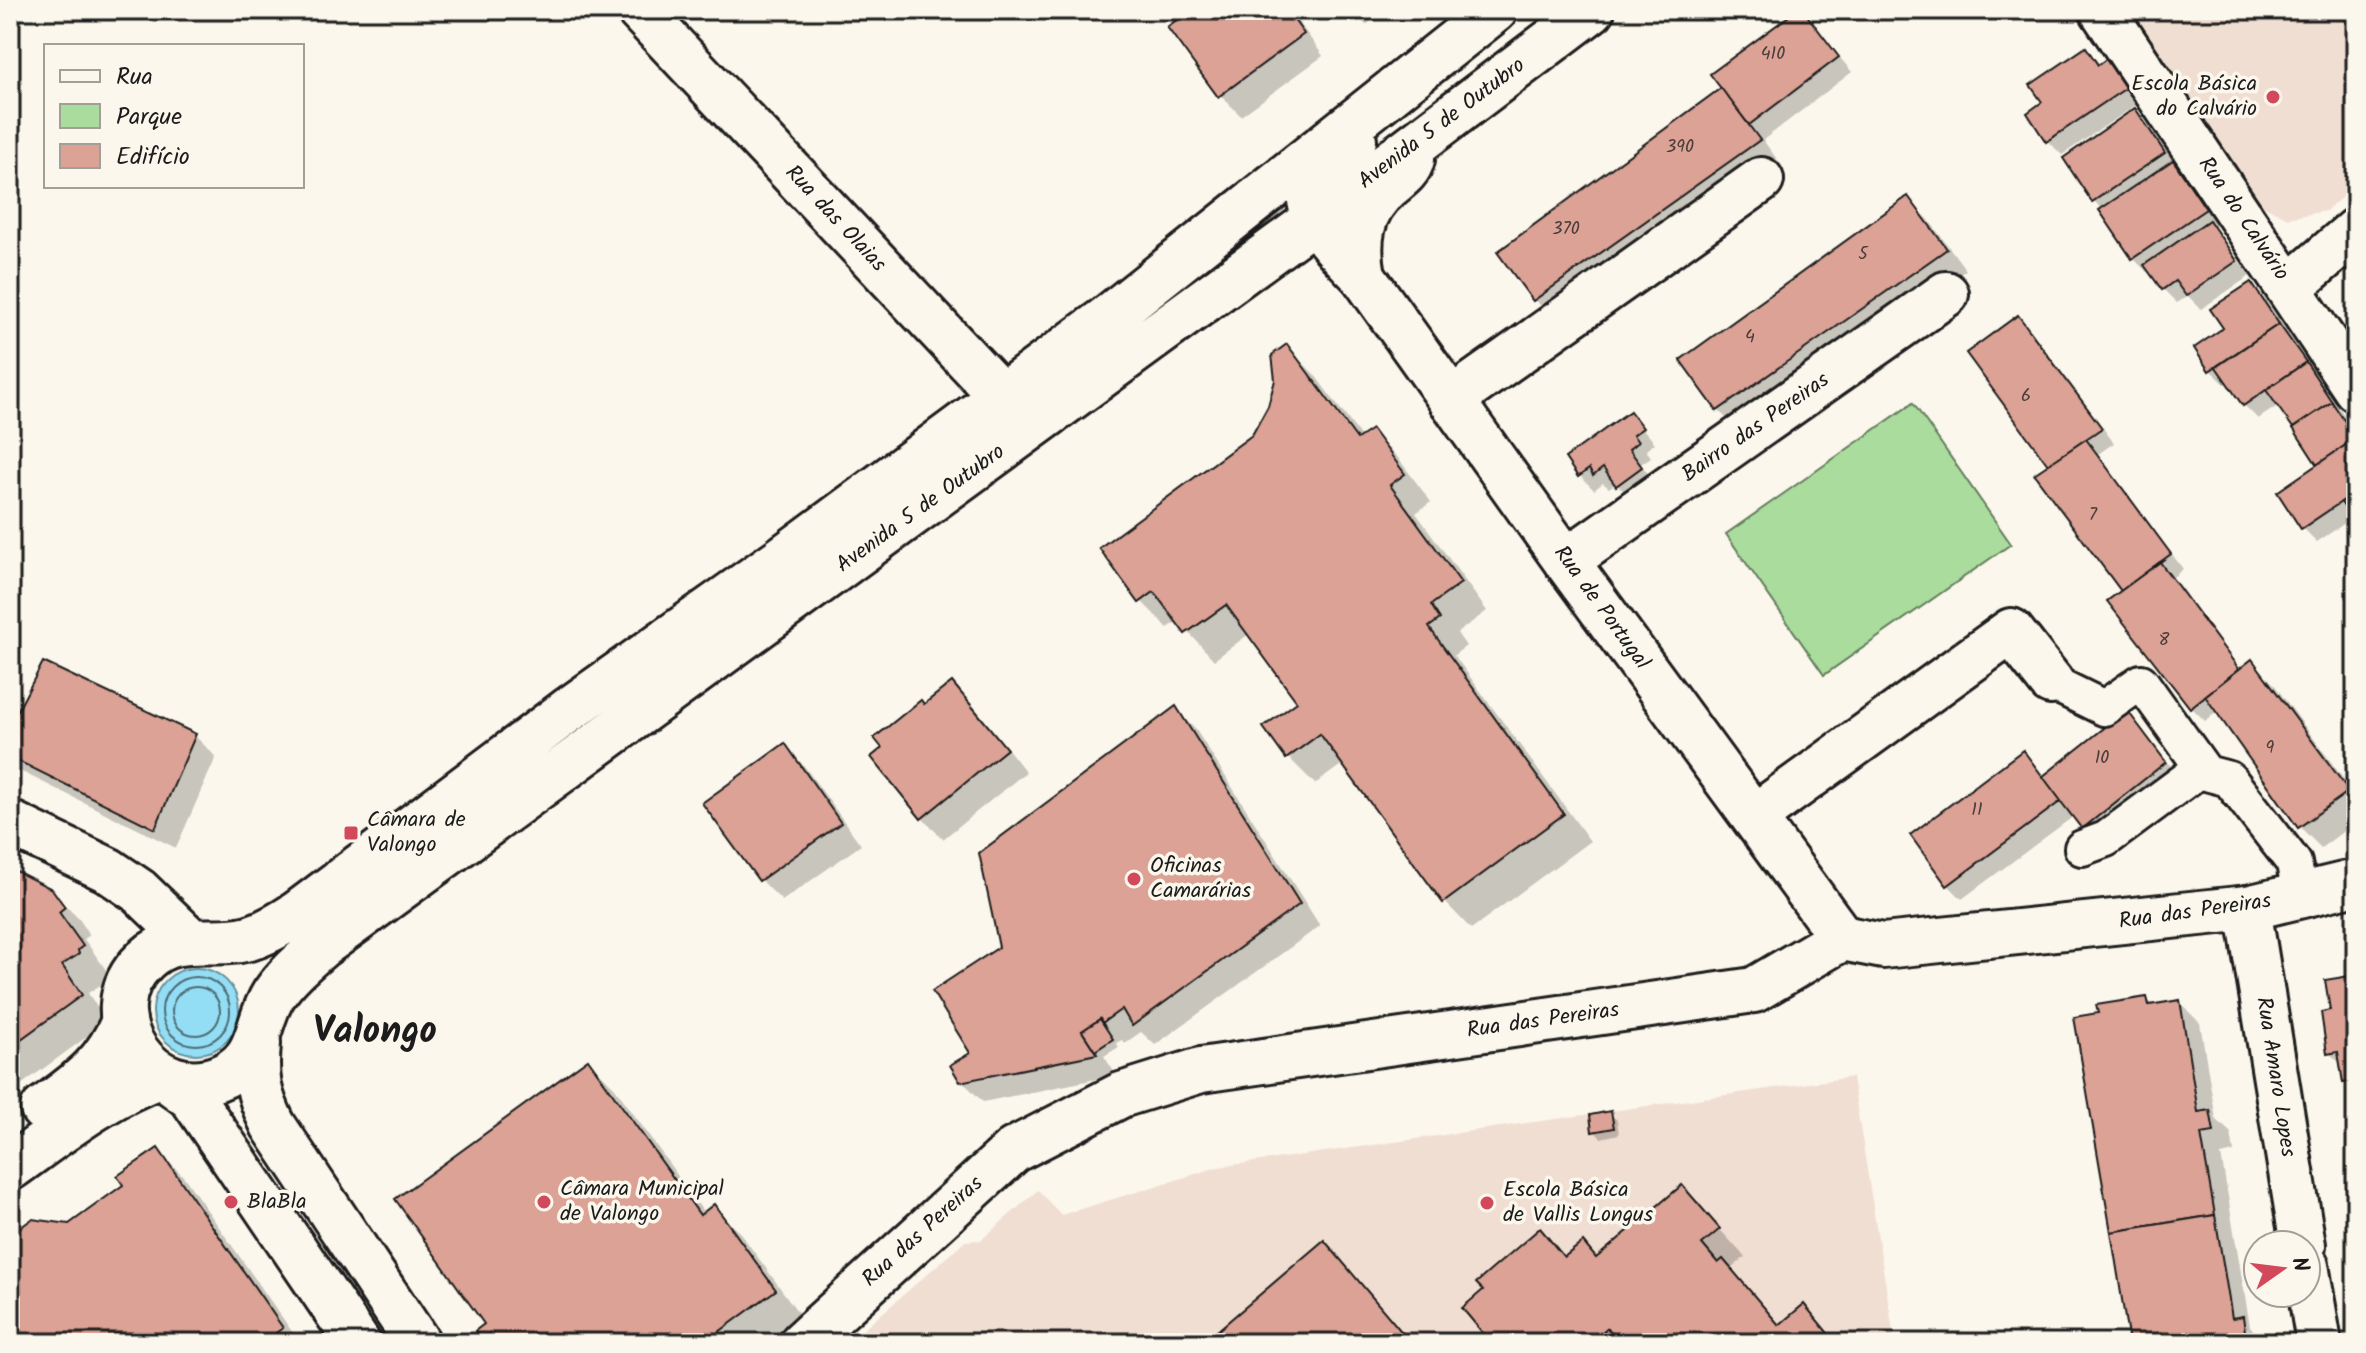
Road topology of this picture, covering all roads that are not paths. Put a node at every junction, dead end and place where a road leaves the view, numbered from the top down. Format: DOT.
graph roads {
  1 [pos="639,10"];
  2 [pos="1495,10"];
  3 [pos="1592,10"];
  4 [pos="2102,10"];
  5 [pos="1410,78"];
  6 [pos="1416,144"];
  7 [pos="1761,180"];
  8 [pos="1315,219"];
  9 [pos="2356,230"];
  10 [pos="1258,261"];
  11 [pos="1363,276"];
  12 [pos="2289,288"];
  13 [pos="1946,294"];
  14 [pos="2356,389"];
  15 [pos="1003,396"];
  16 [pos="1451,400"];
  17 [pos="1032,427"];
  18 [pos="1566,561"];
  19 [pos="2051,682"];
  20 [pos="2202,768"];
  21 [pos="1754,817"];
  22 [pos="10,823"];
  23 [pos="2082,848"];
  24 [pos="2356,882"];
  25 [pos="2300,895"];
  26 [pos="2248,908"];
  27 [pos="1842,938"];
  28 [pos="202,941"];
  29 [pos="124,1021"];
  30 [pos="261,1031"];
  31 [pos="161,1075"];
  32 [pos="10,1133"];
  33 [pos="10,1168"];
  34 [pos="2300,1229"];
  35 [pos="2313,1309"];
  36 [pos="349,1340"];
  37 [pos="418,1343"];
  38 [pos="802,1343"];
  39 [pos="2319,1343"];
  1 -- 15 [label="street, Rua das Olaias"];
  2 -- 5 [label="street, Avenida 5 de Outubro"];
  3 -- 6 [label="street, Avenida 5 de Outubro"];
  4 -- 12 [label="street, Rua do Calvário"];
  5 -- 8 [label="street"];
  5 -- 15 [label="street, Avenida 5 de Outubro"];
  6 -- 8 [label="street, Avenida 5 de Outubro"];
  6 -- 11 [label="street"];
  7 -- 16 [label="street"];
  8 -- 10 [label="street, Avenida 5 de Outubro"];
  8 -- 11 [label="street, Rua de Portugal"];
  9 -- 12 [label="street"];
  10 -- 11 [label="street"];
  10 -- 17 [label="street, Avenida 5 de Outubro"];
  11 -- 16 [label="street, Rua de Portugal"];
  12 -- 14 [label="street, Rua do Calvário"];
  13 -- 18 [label="street, Bairro das Pereiras"];
  15 -- 17 [label="street, Rua das Olaias"];
  15 -- 28 [label="street, Avenida 5 de Outubro"];
  16 -- 18 [label="street, Rua de Portugal"];
  17 -- 30 [label="street, Avenida 5 de Outubro"];
  18 -- 21 [label="street, Rua de Portugal"];
  19 -- 20 [label="street"];
  19 -- 21 [label="street"];
  20 -- 23 [label="street"];
  20 -- 25 [label="street"];
  21 -- 27 [label="street, Rua de Portugal"];
  22 -- 28 [label="street"];
  24 -- 25 [label="street, Rua das Pereiras"];
  25 -- 26 [label="street, Rua das Pereiras"];
  26 -- 27 [label="street, Rua das Pereiras"];
  26 -- 34 [label="street, Rua Amaro Lopes"];
  27 -- 38 [label="street, Rua das Pereiras"];
  28 -- 29 [label="street, Avenida 5 de Outubro"];
  28 -- 30 [label="street"];
  29 -- 31 [label="street"];
  29 -- 32 [label="street, Avenida 5 de Outubro"];
  30 -- 31 [label="street, Avenida 5 de Outubro"];
  30 -- 37 [label="street"];
  31 -- 33 [label="street"];
  31 -- 36 [label="street"];
  35 -- 39 [label="street"];
}
